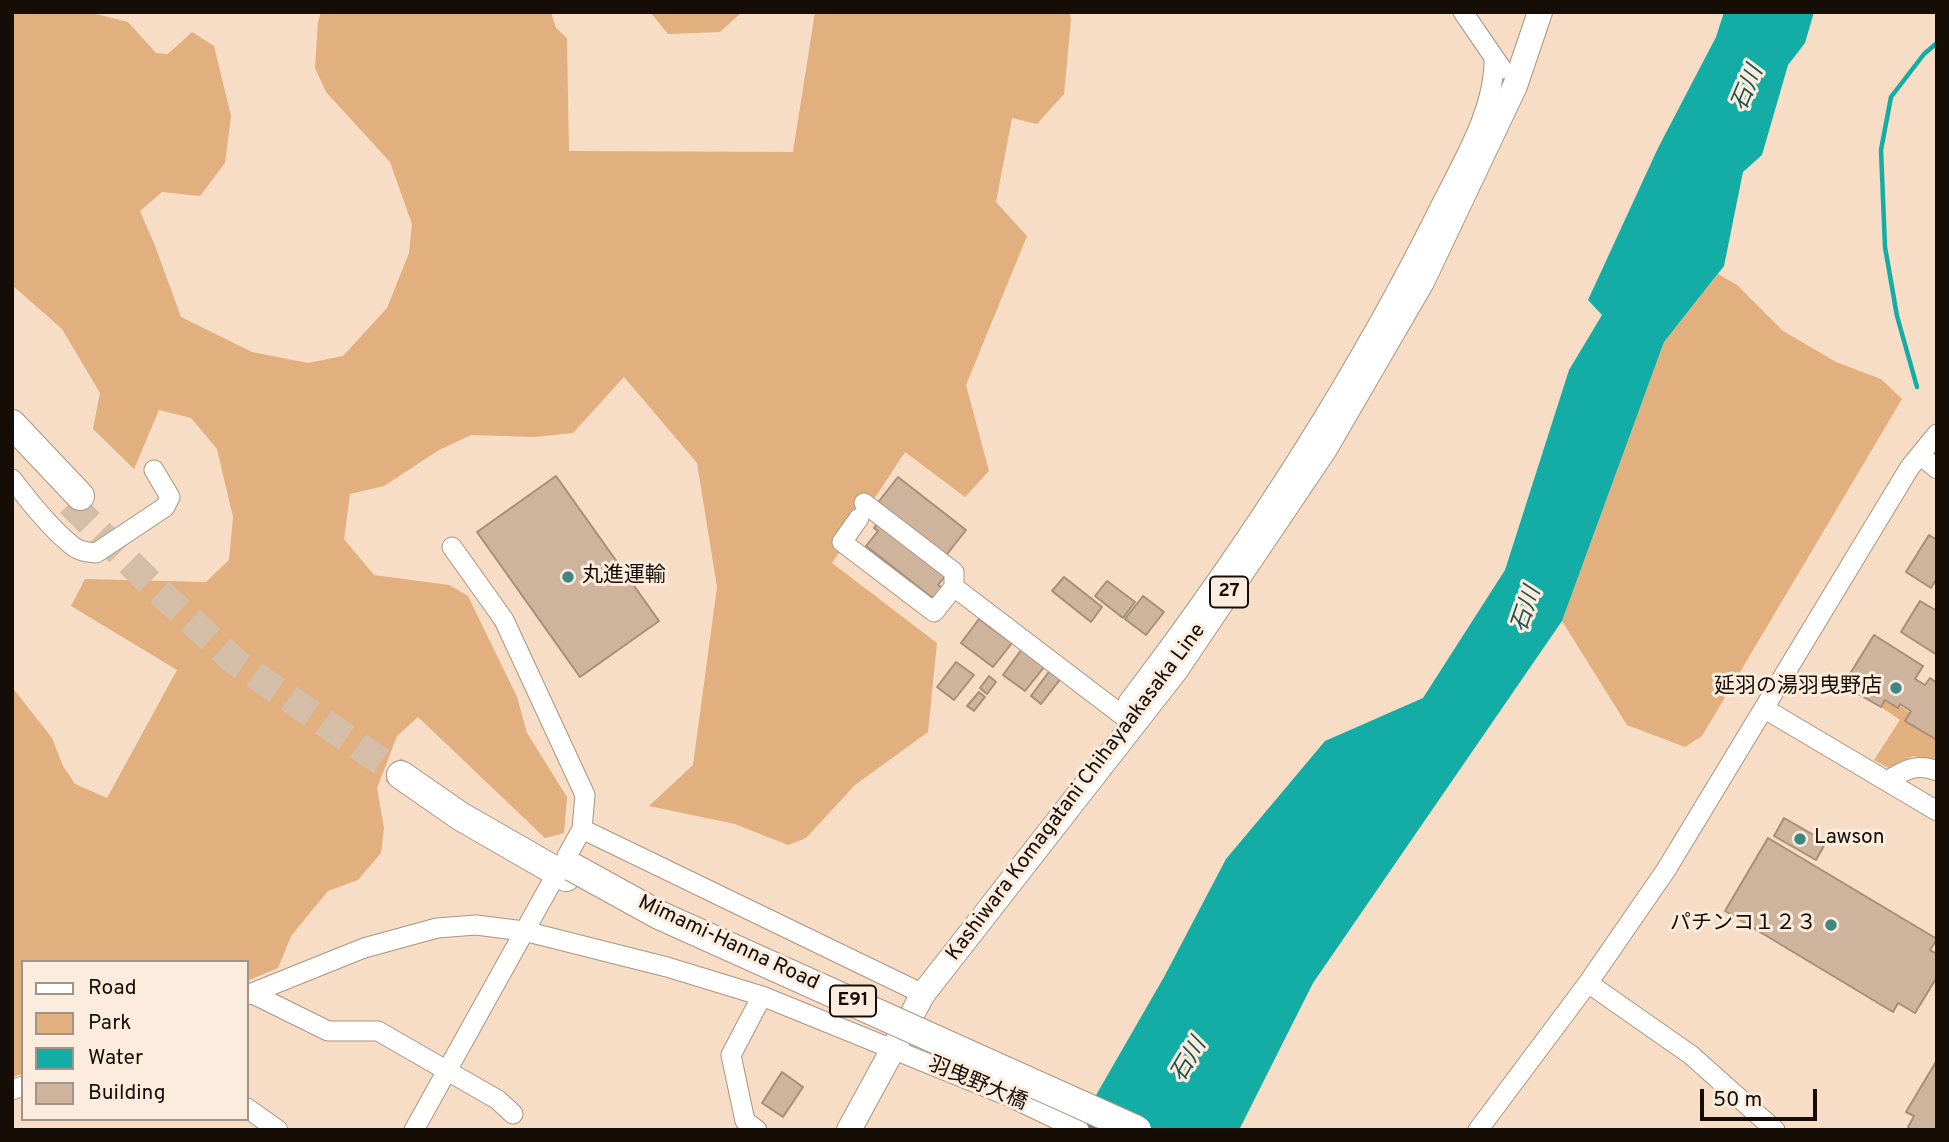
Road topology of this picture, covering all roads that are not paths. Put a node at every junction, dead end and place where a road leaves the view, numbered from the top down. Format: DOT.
graph roads {
  1 [pos="1463,12"];
  2 [pos="1540,12"];
  3 [pos="1494,60"];
  4 [pos="1514,86"];
  5 [pos="12,424"];
  6 [pos="1937,434"];
  7 [pos="12,442"];
  8 [pos="1920,455"];
  9 [pos="1937,469"];
  10 [pos="155,470"];
  11 [pos="12,479"];
  12 [pos="452,547"];
  13 [pos="954,587"];
  14 [pos="1765,709"];
  15 [pos="1139,719"];
  16 [pos="405,770"];
  17 [pos="1937,771"];
  18 [pos="1887,781"];
  19 [pos="1937,811"];
  20 [pos="582,829"];
  21 [pos="564,870"];
  22 [pos="524,931"];
  23 [pos="1588,983"];
  24 [pos="249,994"];
  25 [pos="923,994"];
  26 [pos="762,996"];
  27 [pos="902,1053"];
  28 [pos="447,1069"];
  29 [pos="248,1109"];
  30 [pos="513,1114"];
  31 [pos="278,1130"];
  32 [pos="414,1130"];
  33 [pos="757,1130"];
  34 [pos="849,1130"];
  35 [pos="1079,1130"];
  36 [pos="1111,1130"];
  37 [pos="1138,1130"];
  38 [pos="1478,1130"];
  39 [pos="1775,1130"];
  1 -- 3 [label="street"];
  2 -- 4 [label="main road, Kashiwara Komagatani Chihayaakasaka Line / 27"];
  3 -- 4 [label="street"];
  3 -- 15 [label="street"];
  4 -- 15 [label="main road, Kashiwara Komagatani Chihayaakasaka Line / 27"];
  5 -- 7 [label="highway"];
  6 -- 8 [label="street"];
  8 -- 9 [label="street"];
  8 -- 14 [label="street"];
  10 -- 11 [label="street"];
  12 -- 20 [label="street"];
  13 -- 13 [label="street"];
  13 -- 15 [label="street"];
  14 -- 18 [label="street"];
  14 -- 23 [label="street"];
  15 -- 25 [label="main road, Kashiwara Komagatani Chihayaakasaka Line / 27"];
  16 -- 21 [label="highway, Mimami-Hanna Road / E91"];
  17 -- 18 [label="street"];
  18 -- 19 [label="street"];
  20 -- 21 [label="street"];
  20 -- 25 [label="street"];
  21 -- 22 [label="street"];
  21 -- 36 [label="highway, Mimami-Hanna Road / E91"];
  21 -- 37 [label="highway, Mimami-Hanna Road / E91, bridge"];
  22 -- 24 [label="street, 羽曳野大橋"];
  22 -- 26 [label="street, 羽曳野大橋"];
  22 -- 28 [label="street"];
  23 -- 38 [label="street"];
  23 -- 39 [label="street"];
  24 -- 28 [label="street"];
  25 -- 27 [label="main road, Kashiwara Komagatani Chihayaakasaka Line / 27"];
  26 -- 27 [label="street, 羽曳野大橋"];
  26 -- 33 [label="street"];
  27 -- 34 [label="main road, Kashiwara Komagatani Chihayaakasaka Line / 27"];
  27 -- 35 [label="street, 羽曳野大橋"];
  28 -- 30 [label="street"];
  28 -- 32 [label="street"];
  29 -- 31 [label="street"];
}
